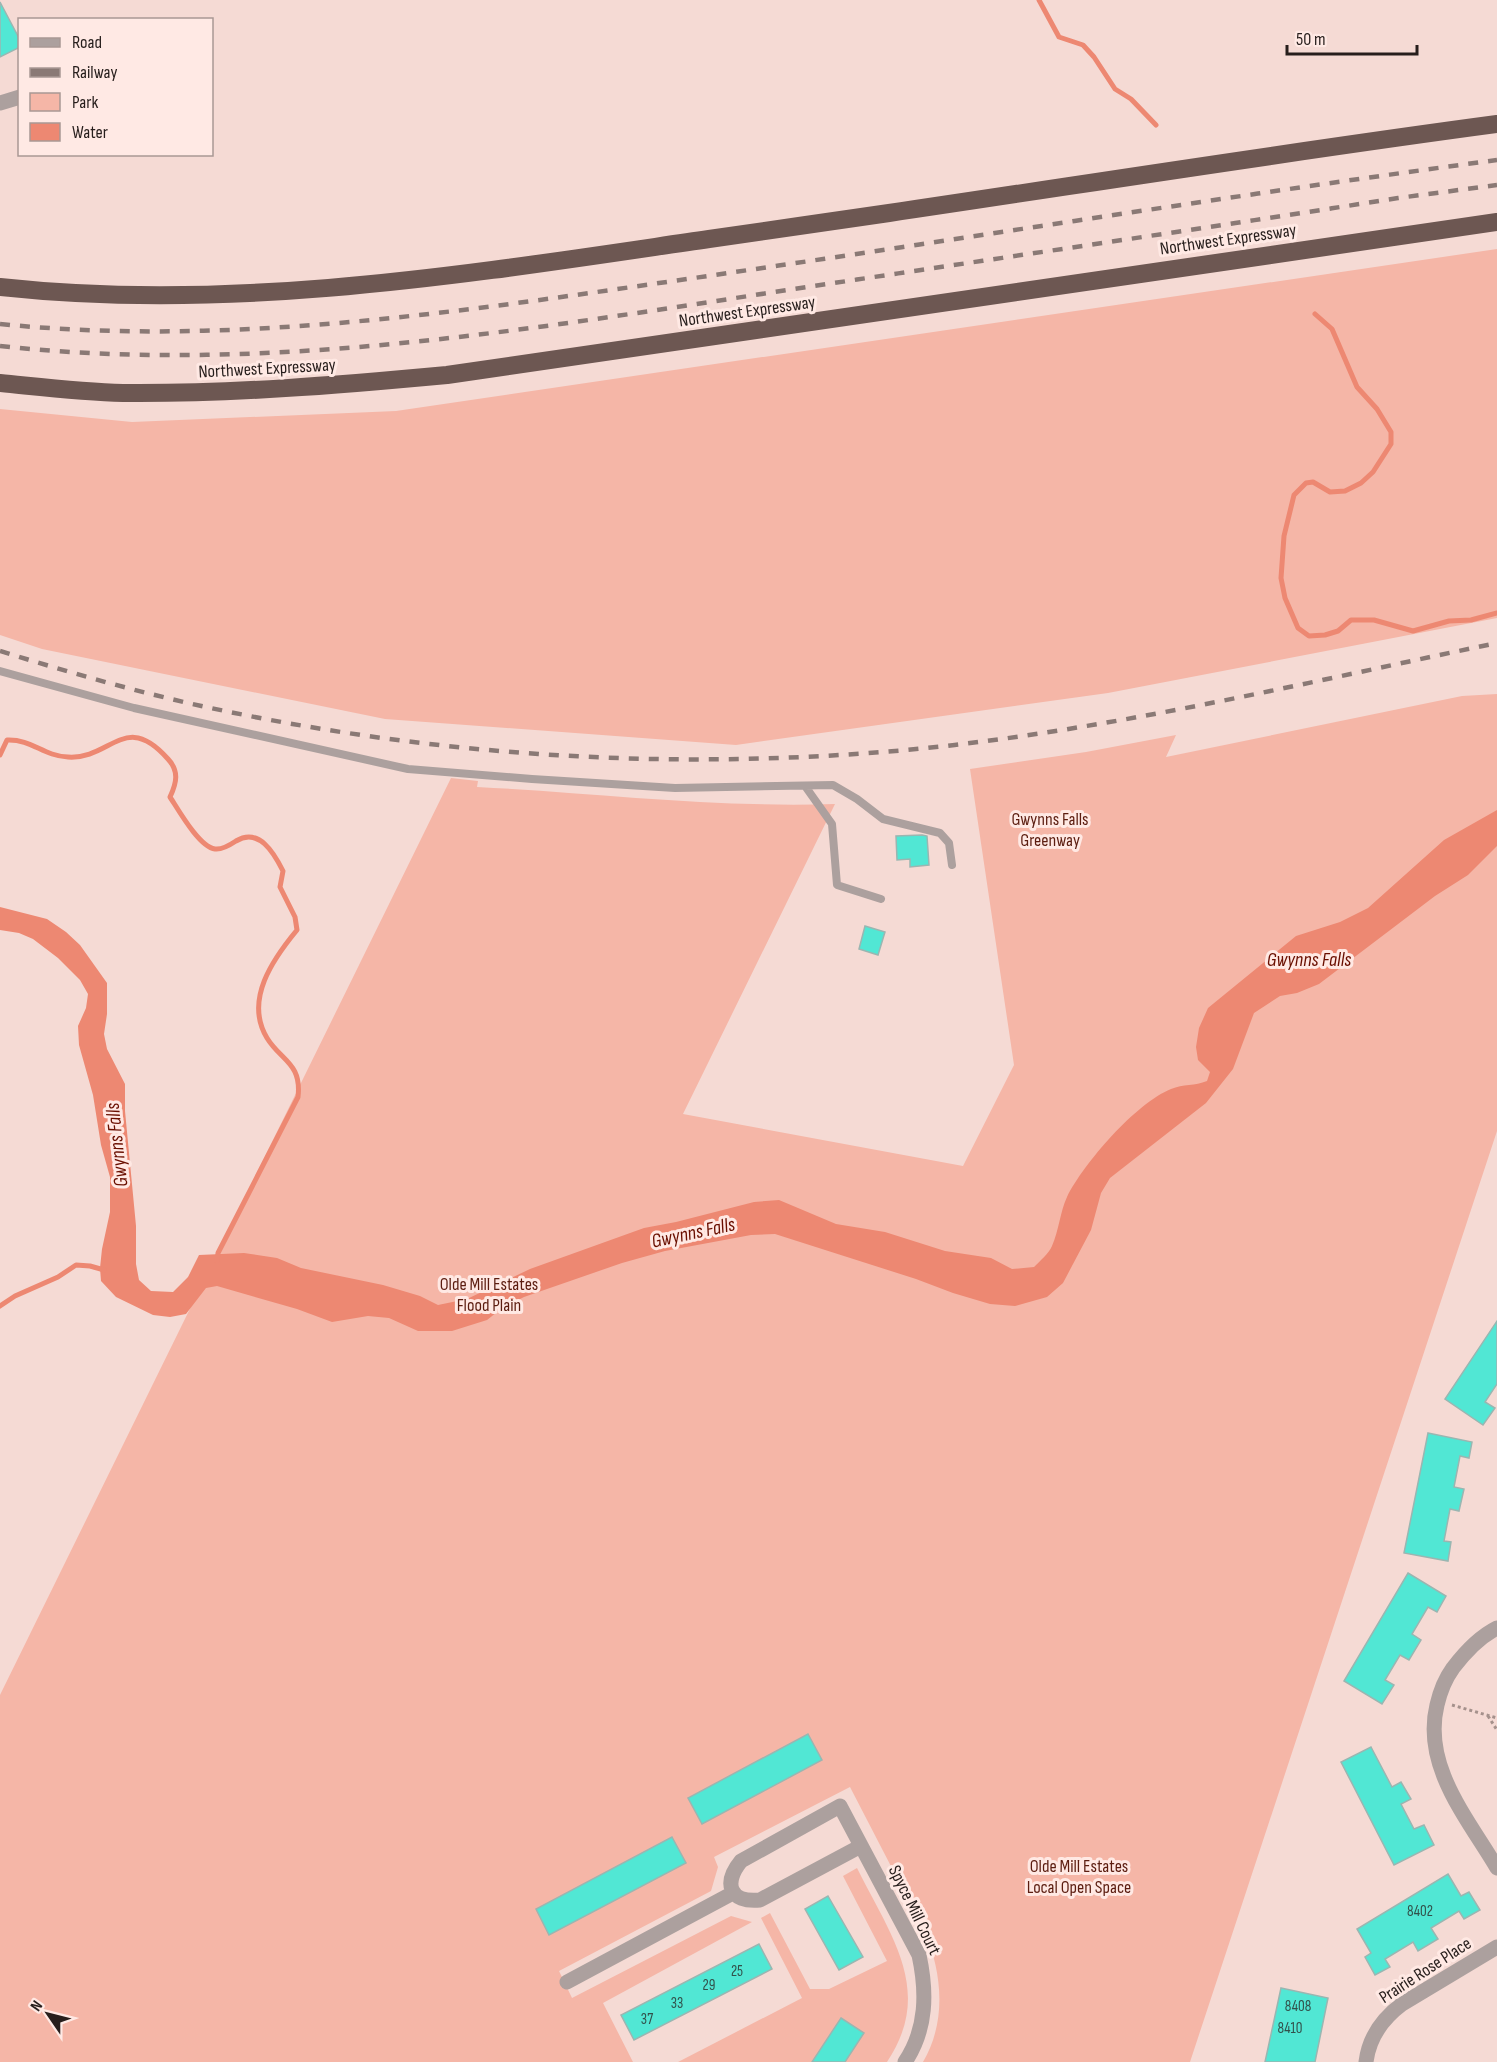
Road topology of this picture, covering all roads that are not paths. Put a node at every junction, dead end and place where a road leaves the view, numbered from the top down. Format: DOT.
graph roads {
  1 [pos="18,98"];
  2 [pos="0,103"];
  3 [pos="1497,124"];
  4 [pos="1497,222"];
  5 [pos="0,287"];
  6 [pos="0,383"];
  7 [pos="0,671"];
  8 [pos="805,786"];
  9 [pos="952,866"];
  10 [pos="881,899"];
  11 [pos="1497,1628"];
  12 [pos="861,1846"];
  13 [pos="1497,1868"];
  14 [pos="733,1893"];
  15 [pos="1497,1947"];
  16 [pos="567,1982"];
  17 [pos="905,2062"];
  18 [pos="1366,2062"];
  1 -- 2 [label="street"];
  3 -- 5 [label="highway"];
  4 -- 6 [label="highway, Northwest Expressway"];
  7 -- 8 [label="lane"];
  8 -- 9 [label="lane"];
  8 -- 10 [label="lane"];
  11 -- 13 [label="street"];
  12 -- 14 [label="street"];
  12 -- 14 [label="street, Spyce Mill Court"];
  12 -- 17 [label="street, Spyce Mill Court"];
  14 -- 16 [label="street"];
  15 -- 18 [label="street, Prairie Rose Place"];
}
